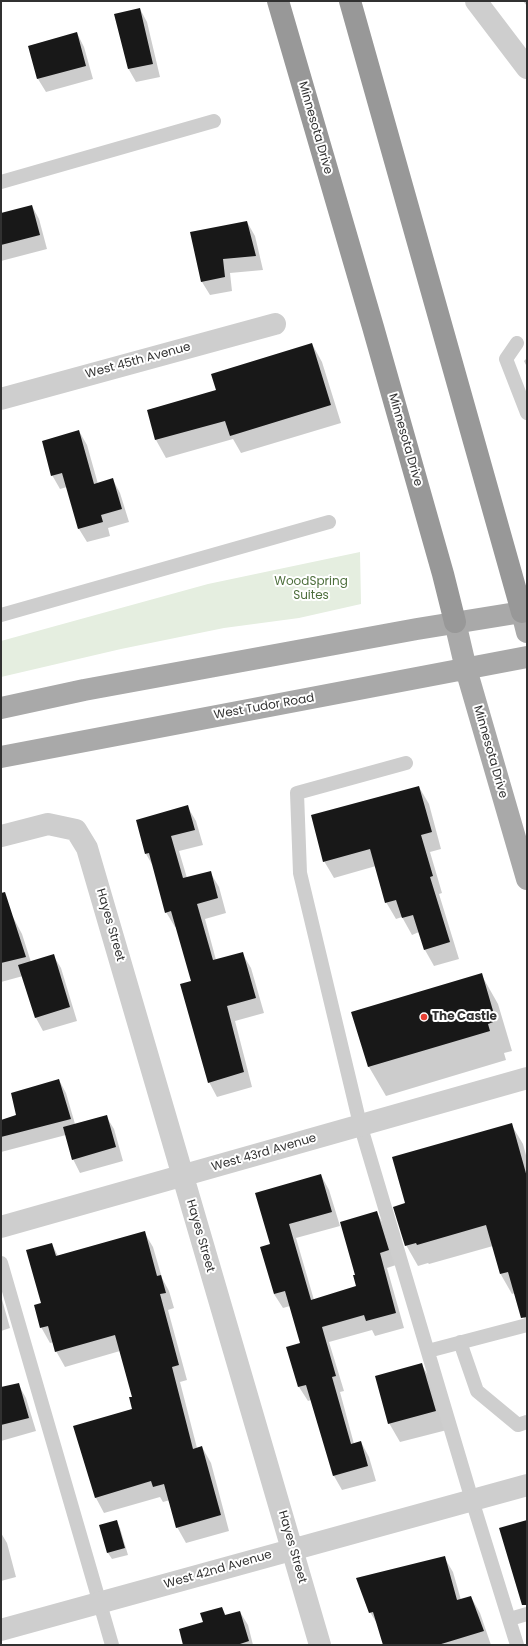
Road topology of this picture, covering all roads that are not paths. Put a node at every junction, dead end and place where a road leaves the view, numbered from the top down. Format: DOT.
graph roads {
  1 [pos="278,1"];
  2 [pos="350,1"];
  3 [pos="476,1"];
  4 [pos="527,68"];
  5 [pos="214,121"];
  6 [pos="1,182"];
  7 [pos="275,324"];
  8 [pos="517,343"];
  9 [pos="1,399"];
  10 [pos="527,413"];
  11 [pos="329,522"];
  12 [pos="1,615"];
  13 [pos="525,618"];
  14 [pos="455,622"];
  15 [pos="527,657"];
  16 [pos="466,669"];
  17 [pos="1,708"];
  18 [pos="1,757"];
  19 [pos="406,763"];
  20 [pos="1,836"];
  21 [pos="527,879"];
  22 [pos="527,1078"];
  23 [pos="360,1124"];
  24 [pos="183,1176"];
  25 [pos="1,1227"];
  26 [pos="1,1263"];
  27 [pos="527,1325"];
  28 [pos="460,1342"];
  29 [pos="428,1351"];
  30 [pos="527,1422"];
  31 [pos="527,1485"];
  32 [pos="472,1500"];
  33 [pos="293,1549"];
  34 [pos="100,1603"];
  35 [pos="527,1614"];
  36 [pos="510,1619"];
  37 [pos="1,1630"];
  38 [pos="112,1645"];
  39 [pos="320,1645"];
  40 [pos="517,1645"];
  1 -- 14 [label="highway, Minnesota Drive"];
  2 -- 13 [label="highway"];
  3 -- 4 [label="street"];
  5 -- 6 [label="lane"];
  7 -- 9 [label="street, West 45th Avenue"];
  8 -- 10 [label="lane"];
  11 -- 12 [label="lane"];
  13 -- 14 [label="main road"];
  14 -- 16 [label="main road, Minnesota Drive"];
  14 -- 17 [label="main road"];
  15 -- 16 [label="main road, West Tudor Road"];
  16 -- 18 [label="main road, West Tudor Road"];
  16 -- 21 [label="main road, Minnesota Drive"];
  19 -- 23 [label="lane"];
  20 -- 24 [label="street, Hayes Street"];
  22 -- 23 [label="street, West 43rd Avenue"];
  23 -- 24 [label="street, West 43rd Avenue"];
  23 -- 29 [label="lane"];
  24 -- 25 [label="street, West 43rd Avenue"];
  24 -- 33 [label="street, Hayes Street"];
  26 -- 34 [label="lane"];
  27 -- 28 [label="lane"];
  28 -- 29 [label="lane"];
  28 -- 30 [label="lane"];
  29 -- 32 [label="lane"];
  31 -- 32 [label="street, West 42nd Avenue"];
  32 -- 33 [label="street, West 42nd Avenue"];
  32 -- 36 [label="lane"];
  33 -- 34 [label="street, West 42nd Avenue"];
  33 -- 39 [label="street, Hayes Street"];
  34 -- 37 [label="street, West 42nd Avenue"];
  34 -- 38 [label="lane"];
  35 -- 36 [label="lane"];
  36 -- 40 [label="lane"];
}
